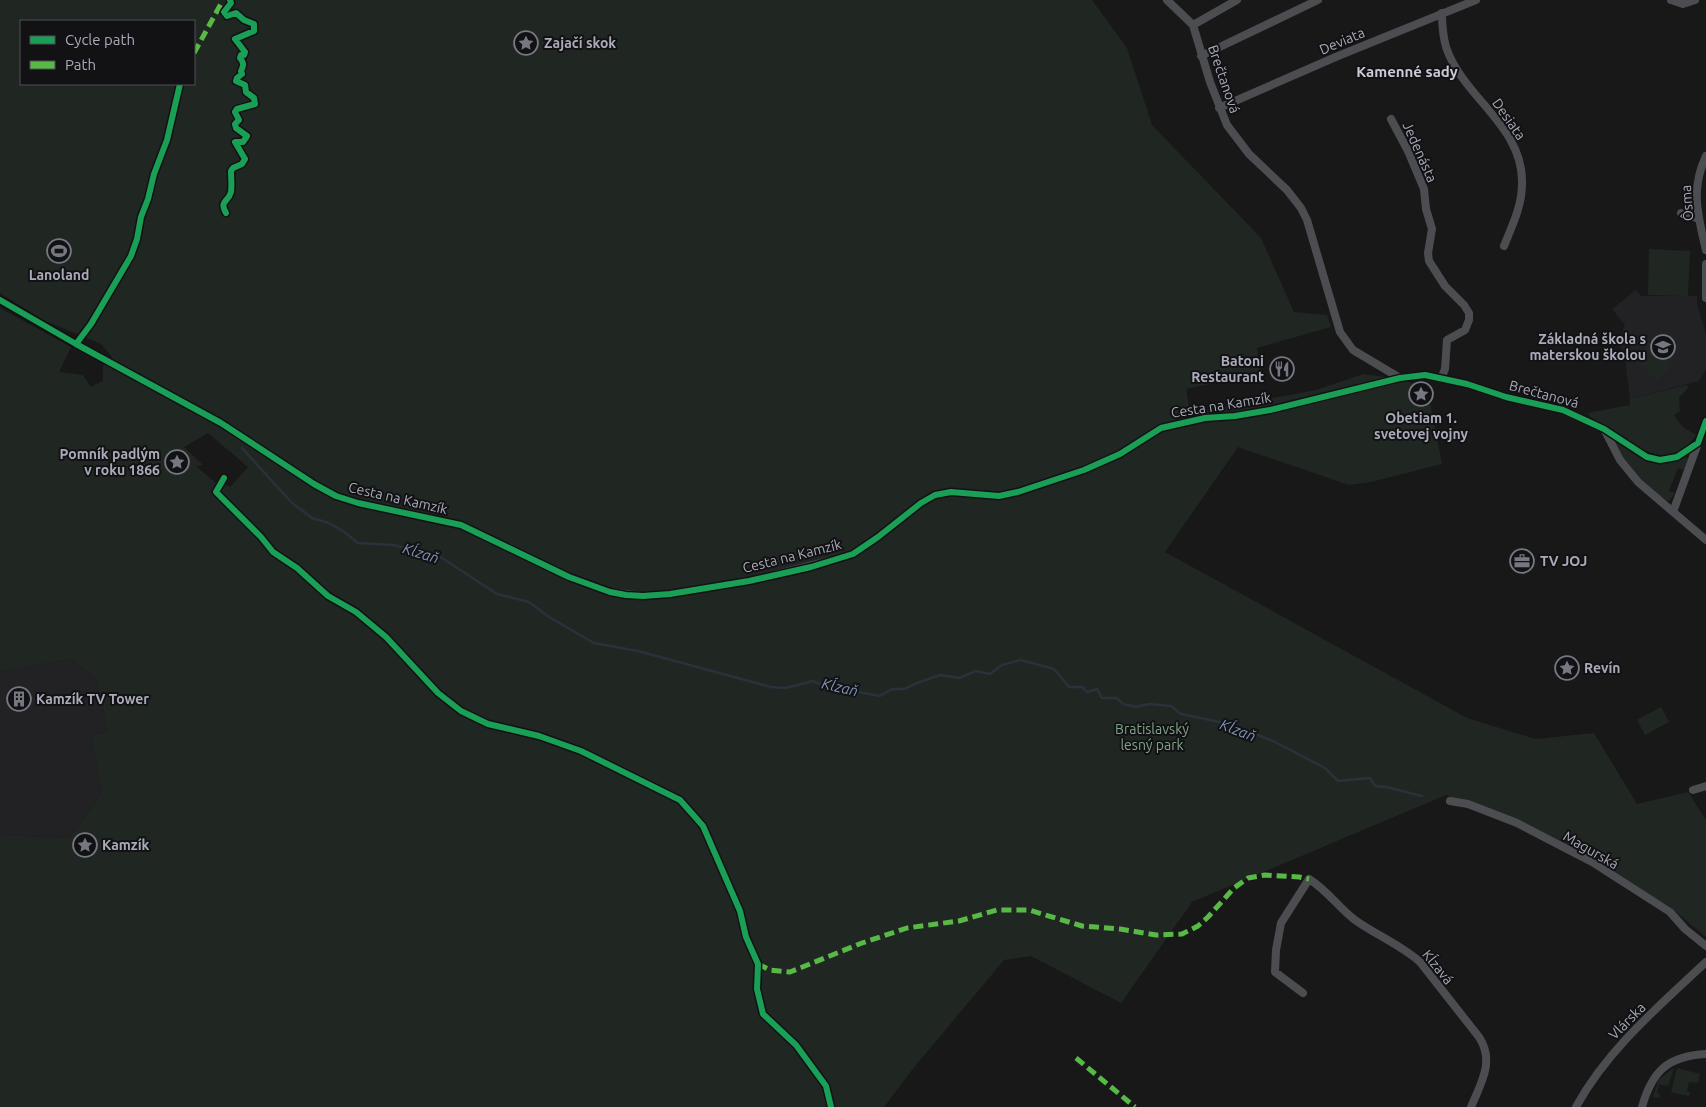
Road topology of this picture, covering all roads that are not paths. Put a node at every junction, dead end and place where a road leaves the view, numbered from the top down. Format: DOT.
graph roads {
  1 [pos="1167,0"];
  2 [pos="1237,0"];
  3 [pos="1318,0"];
  4 [pos="1476,0"];
  5 [pos="1671,0"];
  6 [pos="1695,0"];
  7 [pos="1442,13"];
  8 [pos="1193,25"];
  9 [pos="1201,56"];
  10 [pos="1219,108"];
  11 [pos="1391,119"];
  12 [pos="1706,156"];
  13 [pos="1680,213"];
  14 [pos="1698,216"];
  15 [pos="1504,246"];
  16 [pos="1706,250"];
  17 [pos="1706,264"];
  18 [pos="1706,298"];
  19 [pos="1400,378"];
  20 [pos="1441,379"];
  21 [pos="1706,421"];
  22 [pos="221,423"];
  23 [pos="1604,430"];
  24 [pos="1698,443"];
  25 [pos="1674,512"];
  26 [pos="1706,540"];
  27 [pos="1706,786"];
  28 [pos="1693,790"];
  29 [pos="1450,801"];
  30 [pos="1706,946"];
  31 [pos="1706,962"];
  32 [pos="1303,993"];
  33 [pos="1706,1054"];
  34 [pos="1471,1107"];
  35 [pos="1576,1107"];
  36 [pos="1642,1107"];
  1 -- 8 [label="street"];
  2 -- 8 [label="street"];
  3 -- 9 [label="street"];
  4 -- 7 [label="street, Deviata"];
  5 -- 6 [label="street"];
  7 -- 10 [label="street, Deviata"];
  7 -- 15 [label="street, Desiata"];
  8 -- 9 [label="street, Brečtanová"];
  9 -- 10 [label="street, Brečtanová"];
  10 -- 19 [label="street, Brečtanová"];
  11 -- 20 [label="street, Jedenásta"];
  12 -- 14 [label="street, Ôsma"];
  13 -- 14 [label="street"];
  14 -- 16 [label="street, Ôsma"];
  17 -- 18 [label="street"];
  19 -- 20 [label="street, Brečtanová"];
  19 -- 22 [label="street, Cesta na Kamzík"];
  20 -- 23 [label="street, Brečtanová"];
  21 -- 24 [label="street"];
  23 -- 24 [label="street, Brečtanová"];
  23 -- 25 [label="street"];
  24 -- 25 [label="street"];
  25 -- 26 [label="street"];
  27 -- 28 [label="street"];
  29 -- 30 [label="street, Magurská"];
  31 -- 35 [label="street, Vlárska"];
  32 -- 34 [label="street, Kĺzavá"];
  33 -- 36 [label="street"];
}
